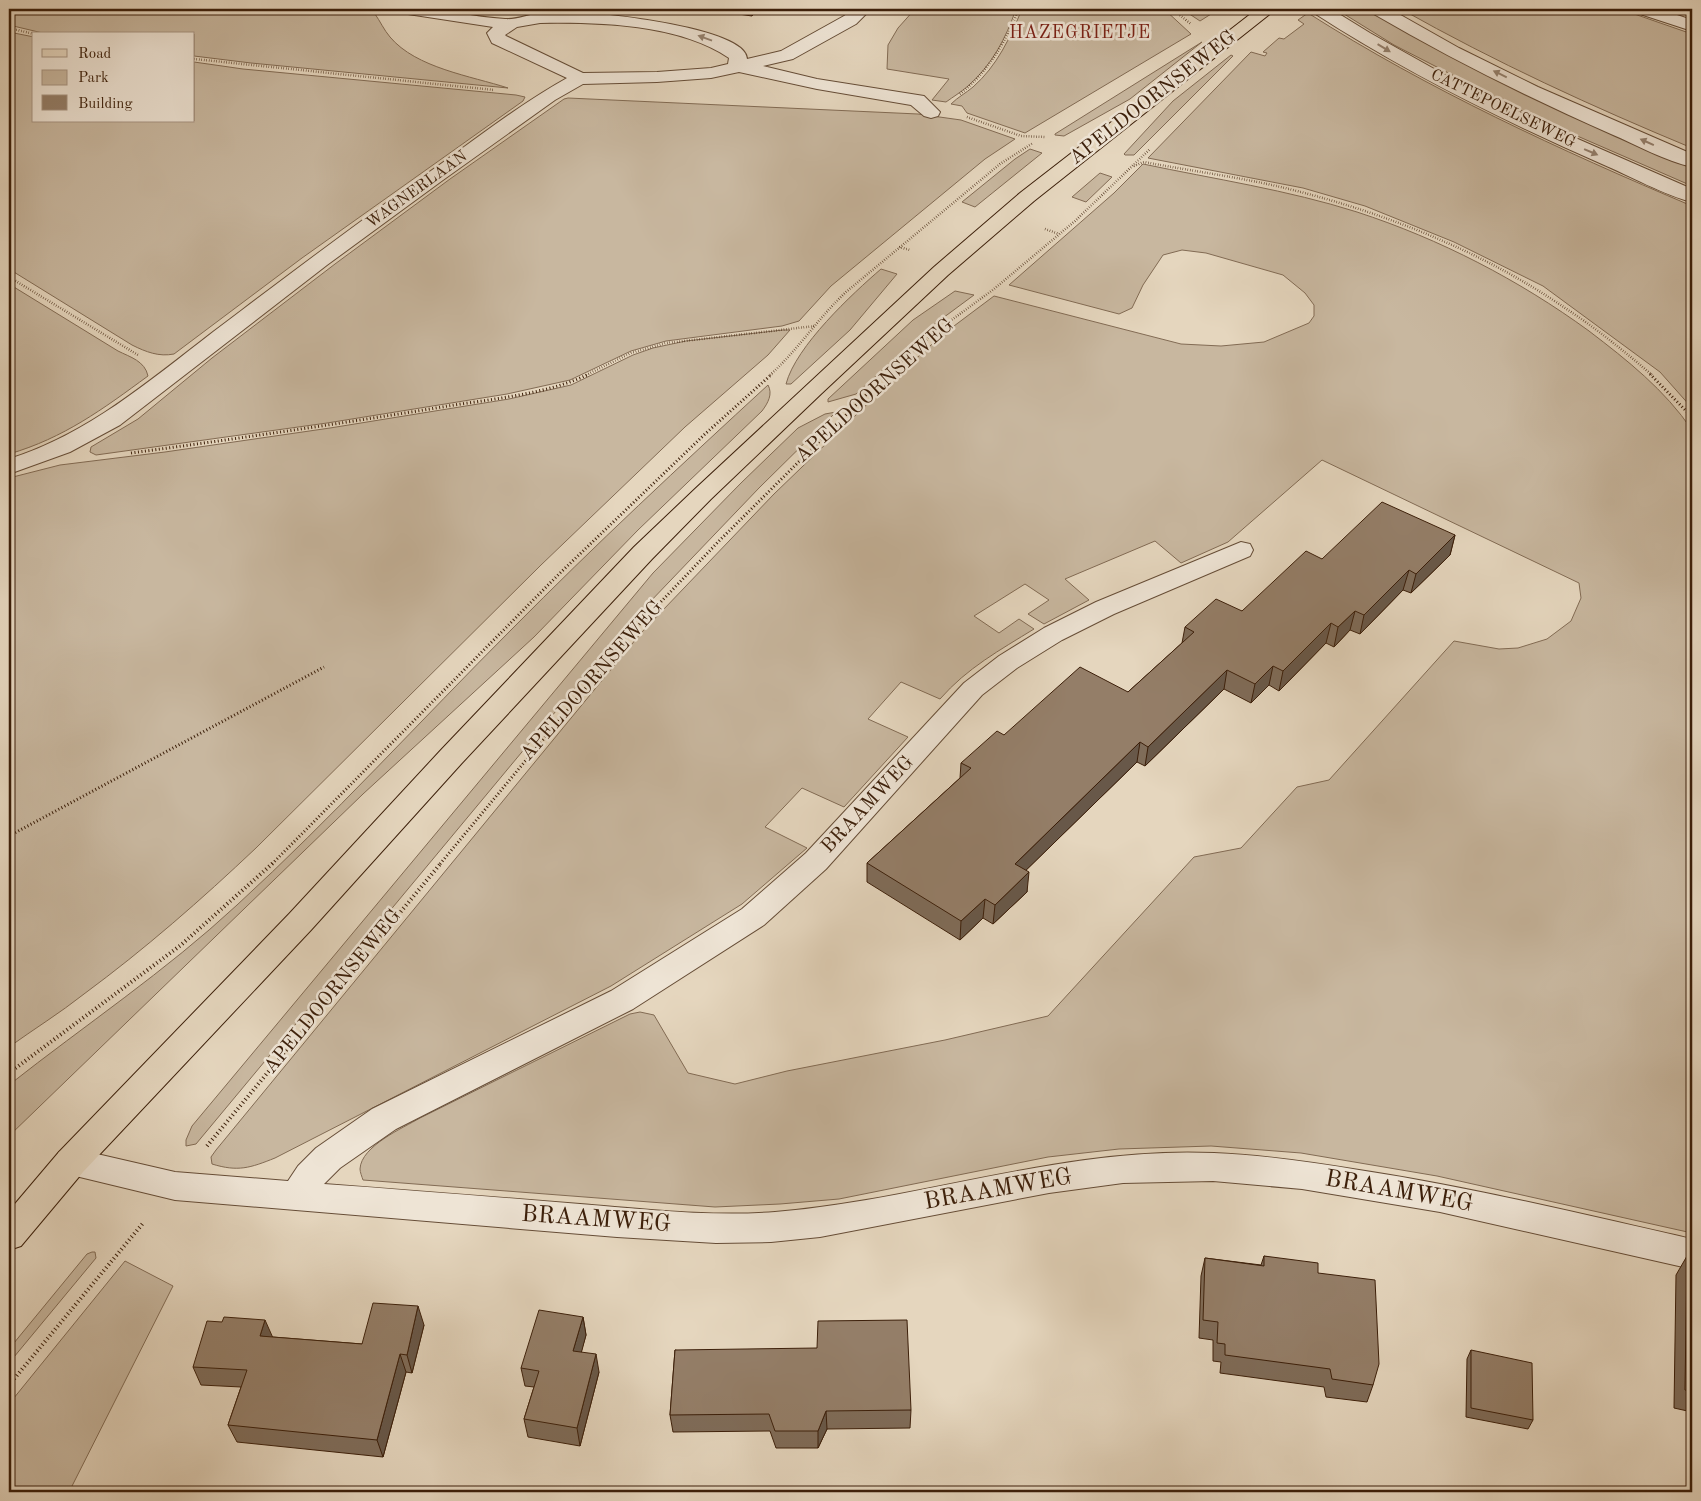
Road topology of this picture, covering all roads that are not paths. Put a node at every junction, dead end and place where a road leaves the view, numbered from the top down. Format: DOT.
graph roads {
  1 [pos="408,9"];
  2 [pos="863,9"];
  3 [pos="1267,9"];
  4 [pos="1320,9"];
  5 [pos="1378,9"];
  6 [pos="1643,9"];
  7 [pos="504,24"];
  8 [pos="1692,26"];
  9 [pos="737,66"];
  10 [pos="579,79"];
  11 [pos="935,112"];
  12 [pos="1692,161"];
  13 [pos="1692,196"];
  14 [pos="9,467"];
  15 [pos="1241,550"];
  16 [pos="71,1162"];
  17 [pos="297,1196"];
  18 [pos="9,1235"];
  19 [pos="1692,1254"];
  1 -- 7 [label="street"];
  2 -- 9 [label="street, WAGNERLAAN"];
  3 -- 16 [label="main road, APELDOORNSEWEG"];
  4 -- 13 [label="street, CATTEPOELSEWEG, one-way"];
  12 -- 5 [label="street, CATTEPOELSEWEG, one-way"];
  6 -- 8 [label="street"];
  9 -- 7 [label="street, one-way"];
  7 -- 10 [label="street"];
  9 -- 10 [label="street, WAGNERLAAN"];
  9 -- 11 [label="street"];
  10 -- 14 [label="street, WAGNERLAAN"];
  15 -- 17 [label="street, BRAAMWEG"];
  16 -- 17 [label="street, BRAAMWEG"];
  16 -- 18 [label="main road, APELDOORNSEWEG"];
  17 -- 19 [label="street, BRAAMWEG"];
}
